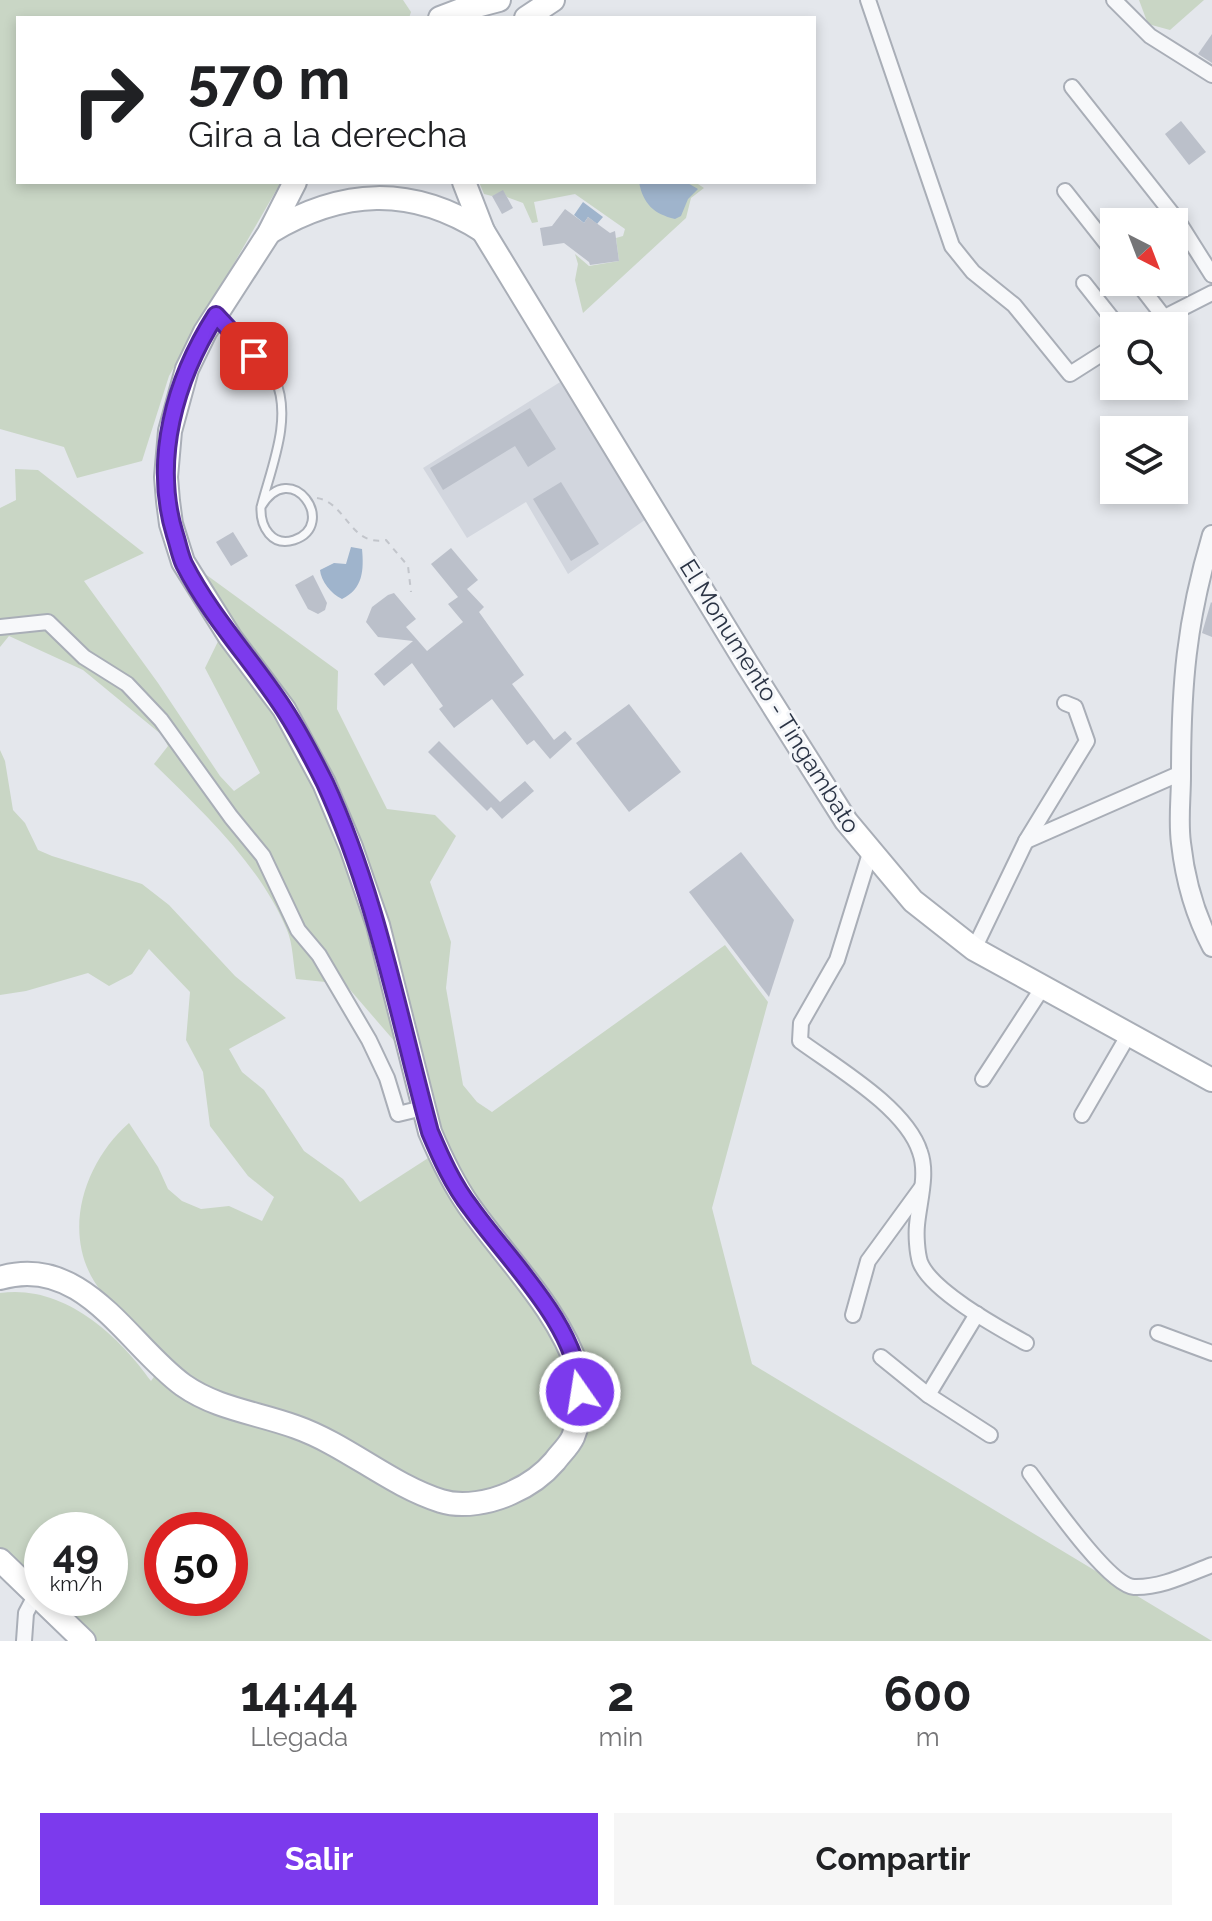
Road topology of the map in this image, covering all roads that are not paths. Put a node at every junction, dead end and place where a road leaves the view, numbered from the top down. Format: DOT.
graph roads {
  1 [pos="499,0"];
  2 [pos="553,0"];
  3 [pos="868,0"];
  4 [pos="1114,0"];
  5 [pos="447,16"];
  6 [pos="529,16"];
  7 [pos="1212,75"];
  8 [pos="1072,87"];
  9 [pos="294,184"];
  10 [pos="465,184"];
  11 [pos="1065,191"];
  12 [pos="483,231"];
  13 [pos="269,233"];
  14 [pos="1100,235"];
  15 [pos="1212,275"];
  16 [pos="1084,283"];
  17 [pos="1212,293"];
  18 [pos="1148,296"];
  19 [pos="1107,312"];
  20 [pos="1160,312"];
  21 [pos="1174,312"];
  22 [pos="216,315"];
  23 [pos="1100,355"];
  24 [pos="261,507"];
  25 [pos="1212,535"];
  26 [pos="0,627"];
  27 [pos="1065,703"];
  28 [pos="1181,773"];
  29 [pos="1026,841"];
  30 [pos="871,850"];
  31 [pos="1212,947"];
  32 [pos="974,949"];
  33 [pos="1043,987"];
  34 [pos="1129,1034"];
  35 [pos="983,1079"];
  36 [pos="1212,1080"];
  37 [pos="423,1108"];
  38 [pos="1082,1115"];
  39 [pos="922,1187"];
  40 [pos="0,1278"];
  41 [pos="977,1314"];
  42 [pos="853,1315"];
  43 [pos="1158,1333"];
  44 [pos="1026,1343"];
  45 [pos="1212,1353"];
  46 [pos="881,1357"];
  47 [pos="928,1395"];
  48 [pos="990,1435"];
  49 [pos="1030,1473"];
  50 [pos="0,1560"];
  51 [pos="1212,1565"];
  52 [pos="24,1583"];
  53 [pos="26,1616"];
  54 [pos="58,1616"];
  55 [pos="24,1641"];
  56 [pos="84,1641"];
  1 -- 5 [label="main road"];
  2 -- 6 [label="main road"];
  3 -- 23 [label="street"];
  4 -- 7 [label="street"];
  8 -- 15 [label="street"];
  9 -- 13 [label="main road"];
  10 -- 12 [label="main road, El Monumento - Tingambato"];
  11 -- 14 [label="street"];
  12 -- 13 [label="main road"];
  12 -- 30 [label="main road, El Monumento - Tingambato"];
  13 -- 22 [label="main road"];
  16 -- 19 [label="street"];
  17 -- 21 [label="street"];
  18 -- 20 [label="street"];
  22 -- 24 [label="lane"];
  22 -- 37 [label="main road"];
  24 -- 24 [label="lane"];
  25 -- 28 [label="street"];
  26 -- 37 [label="street"];
  27 -- 29 [label="street"];
  28 -- 29 [label="street"];
  28 -- 31 [label="street"];
  29 -- 32 [label="street"];
  30 -- 32 [label="main road, El Monumento - Tingambato"];
  30 -- 39 [label="street"];
  32 -- 33 [label="main road, El Monumento - Tingambato"];
  33 -- 34 [label="main road, El Monumento - Tingambato"];
  33 -- 35 [label="street"];
  34 -- 36 [label="main road, El Monumento - Tingambato"];
  34 -- 38 [label="street"];
  37 -- 40 [label="main road"];
  39 -- 41 [label="street"];
  39 -- 42 [label="street"];
  41 -- 44 [label="street"];
  41 -- 47 [label="street"];
  43 -- 45 [label="street"];
  46 -- 47 [label="street"];
  47 -- 48 [label="street"];
  49 -- 51 [label="street"];
  50 -- 52 [label="main road"];
  53 -- 55 [label="street"];
  54 -- 56 [label="main road"];
}
